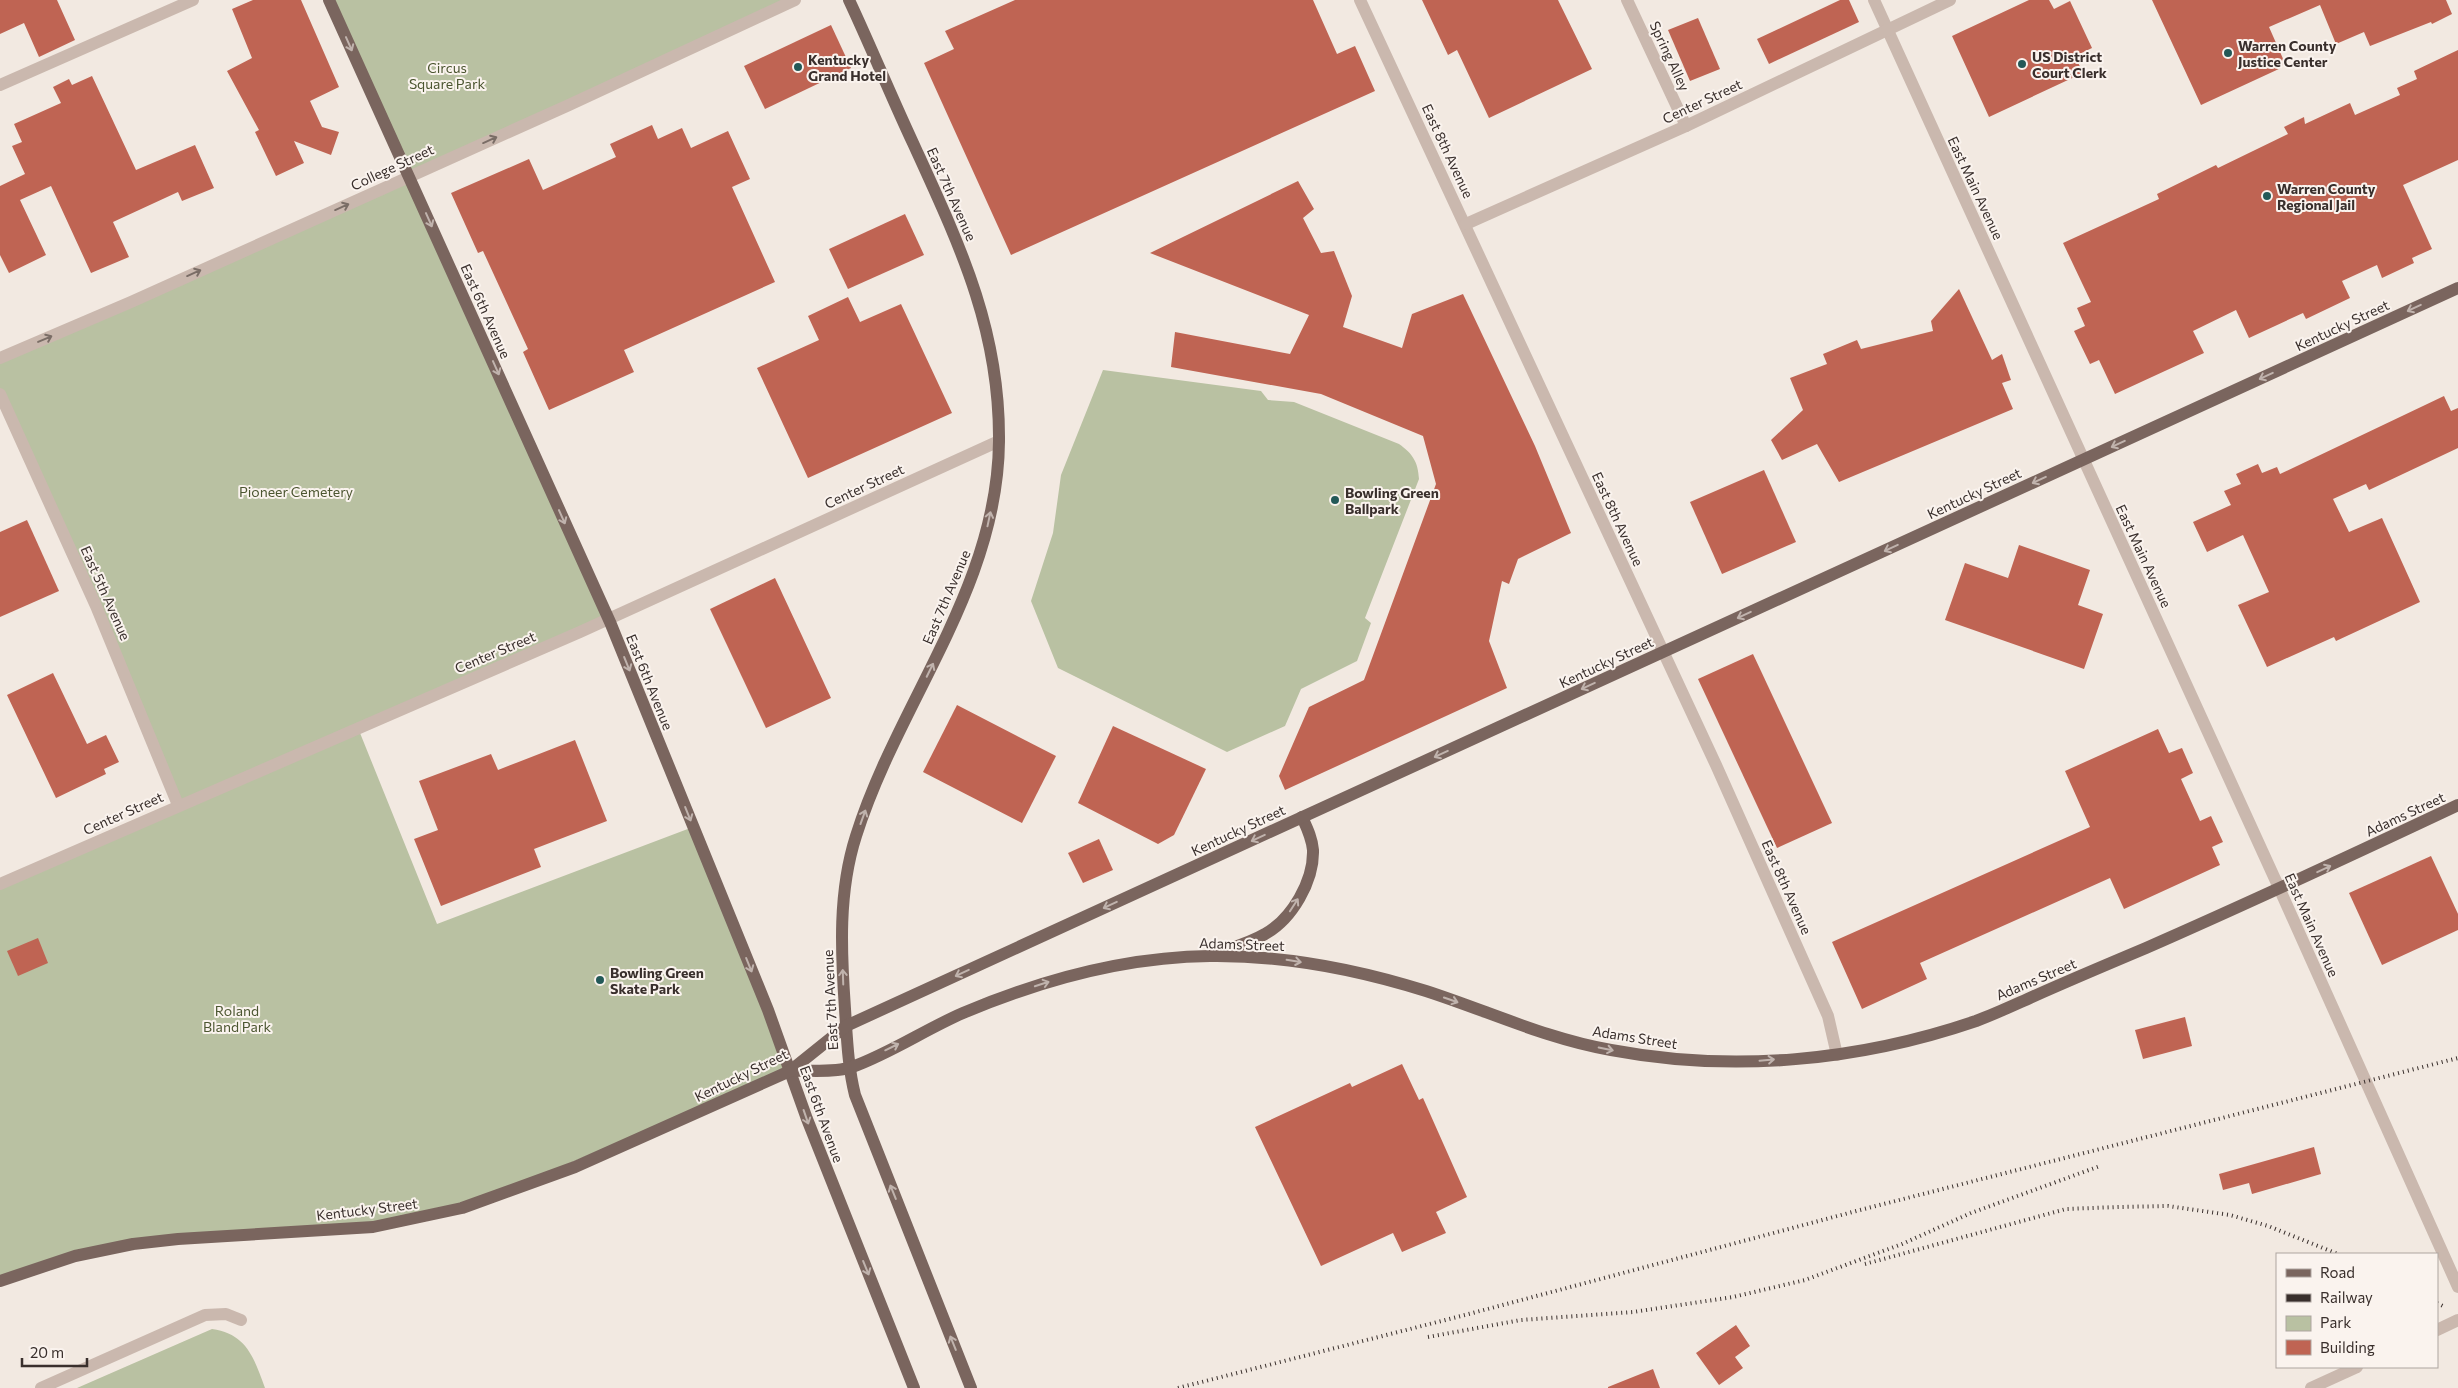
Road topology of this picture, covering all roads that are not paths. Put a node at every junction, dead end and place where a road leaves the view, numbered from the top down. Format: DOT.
graph roads {
  1 [pos="193,0"];
  2 [pos="328,0"];
  3 [pos="795,0"];
  4 [pos="849,0"];
  5 [pos="1360,0"];
  6 [pos="1627,0"];
  7 [pos="1874,0"];
  8 [pos="1950,0"];
  9 [pos="1886,30"];
  10 [pos="0,85"];
  11 [pos="1686,126"];
  12 [pos="409,176"];
  13 [pos="1466,224"];
  14 [pos="2458,288"];
  15 [pos="0,358"];
  16 [pos="0,394"];
  17 [pos="999,441"];
  18 [pos="2084,460"];
  19 [pos="608,619"];
  20 [pos="1663,652"];
  21 [pos="2458,805"];
  22 [pos="178,806"];
  23 [pos="1302,817"];
  24 [pos="0,884"];
  25 [pos="2280,890"];
  26 [pos="1210,956"];
  27 [pos="846,1026"];
  28 [pos="1838,1055"];
  29 [pos="848,1068"];
  30 [pos="790,1071"];
  31 [pos="0,1281"];
  32 [pos="2458,1288"];
  33 [pos="241,1320"];
  34 [pos="2458,1320"];
  35 [pos="2438,1330"];
  36 [pos="2355,1368"];
  37 [pos="40,1388"];
  38 [pos="914,1388"];
  39 [pos="971,1388"];
  40 [pos="2311,1388"];
  1 -- 10 [label="street"];
  2 -- 12 [label="main road, East 6th Avenue, one-way"];
  12 -- 3 [label="street, College Street, one-way"];
  4 -- 17 [label="main road, East 7th Avenue"];
  5 -- 13 [label="street, East 8th Avenue"];
  6 -- 11 [label="street, Spring Alley"];
  7 -- 9 [label="street, East Main Avenue"];
  8 -- 9 [label="street, Center Street"];
  9 -- 11 [label="street, Center Street"];
  9 -- 18 [label="street, East Main Avenue"];
  11 -- 13 [label="street, Center Street"];
  15 -- 12 [label="street, College Street, one-way"];
  12 -- 19 [label="main road, East 6th Avenue, one-way"];
  13 -- 20 [label="street, East 8th Avenue"];
  14 -- 18 [label="main road, Kentucky Street, one-way"];
  16 -- 22 [label="street, East 5th Avenue"];
  17 -- 19 [label="street, Center Street"];
  27 -- 17 [label="main road, East 7th Avenue, one-way"];
  18 -- 20 [label="main road, Kentucky Street, one-way"];
  18 -- 25 [label="street, East Main Avenue"];
  19 -- 22 [label="street, Center Street"];
  19 -- 30 [label="main road, East 6th Avenue, one-way"];
  20 -- 23 [label="main road, Kentucky Street, one-way"];
  20 -- 28 [label="street, East 8th Avenue"];
  25 -- 21 [label="main road, Adams Street, one-way"];
  22 -- 24 [label="street, Center Street"];
  26 -- 23 [label="main road, one-way"];
  23 -- 27 [label="main road, Kentucky Street, one-way"];
  25 -- 28 [label="main road, Adams Street"];
  25 -- 32 [label="street, East Main Avenue"];
  26 -- 28 [label="main road, Adams Street, one-way"];
  29 -- 26 [label="main road, Adams Street, one-way"];
  27 -- 29 [label="main road, East 7th Avenue"];
  27 -- 30 [label="main road, Kentucky Street"];
  29 -- 30 [label="main road, Adams Street"];
  39 -- 29 [label="main road, one-way"];
  30 -- 31 [label="main road, Kentucky Street"];
  30 -- 38 [label="main road, East 6th Avenue, one-way"];
  33 -- 37 [label="street"];
  34 -- 35 [label="street"];
  36 -- 40 [label="street"];
}
